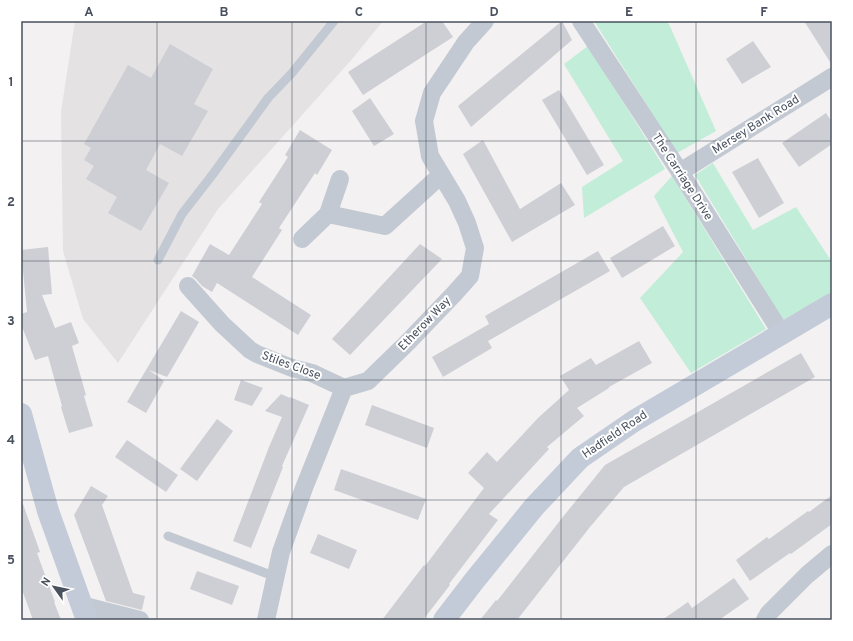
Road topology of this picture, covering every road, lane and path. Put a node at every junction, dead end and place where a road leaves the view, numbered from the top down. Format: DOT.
graph roads {
  1 [pos="334,21"];
  2 [pos="485,21"];
  3 [pos="581,21"];
  4 [pos="832,77"];
  5 [pos="680,172"];
  6 [pos="441,175"];
  7 [pos="340,179"];
  8 [pos="328,214"];
  9 [pos="302,239"];
  10 [pos="158,260"];
  11 [pos="188,286"];
  12 [pos="832,304"];
  13 [pos="782,334"];
  14 [pos="344,388"];
  15 [pos="21,414"];
  16 [pos="168,536"];
  17 [pos="832,554"];
  18 [pos="276,577"];
  19 [pos="84,613"];
  20 [pos="140,620"];
  21 [pos="266,620"];
  22 [pos="444,620"];
  23 [pos="765,620"];
  1 -- 10 [label="lane"];
  2 -- 6 [label="street, Etherow Way"];
  3 -- 5 [label="street, The Carriage Drive"];
  4 -- 5 [label="street, Mersey Bank Road"];
  5 -- 13 [label="street, The Carriage Drive"];
  6 -- 8 [label="street"];
  6 -- 14 [label="street, Etherow Way"];
  7 -- 8 [label="street"];
  8 -- 9 [label="street"];
  11 -- 14 [label="street, Stiles Close"];
  12 -- 13 [label="street, Hadfield Road"];
  13 -- 22 [label="street, Hadfield Road"];
  14 -- 18 [label="street"];
  15 -- 19 [label="street"];
  16 -- 18 [label="lane"];
  17 -- 23 [label="street"];
  18 -- 21 [label="street"];
  19 -- 20 [label="street"];
}
